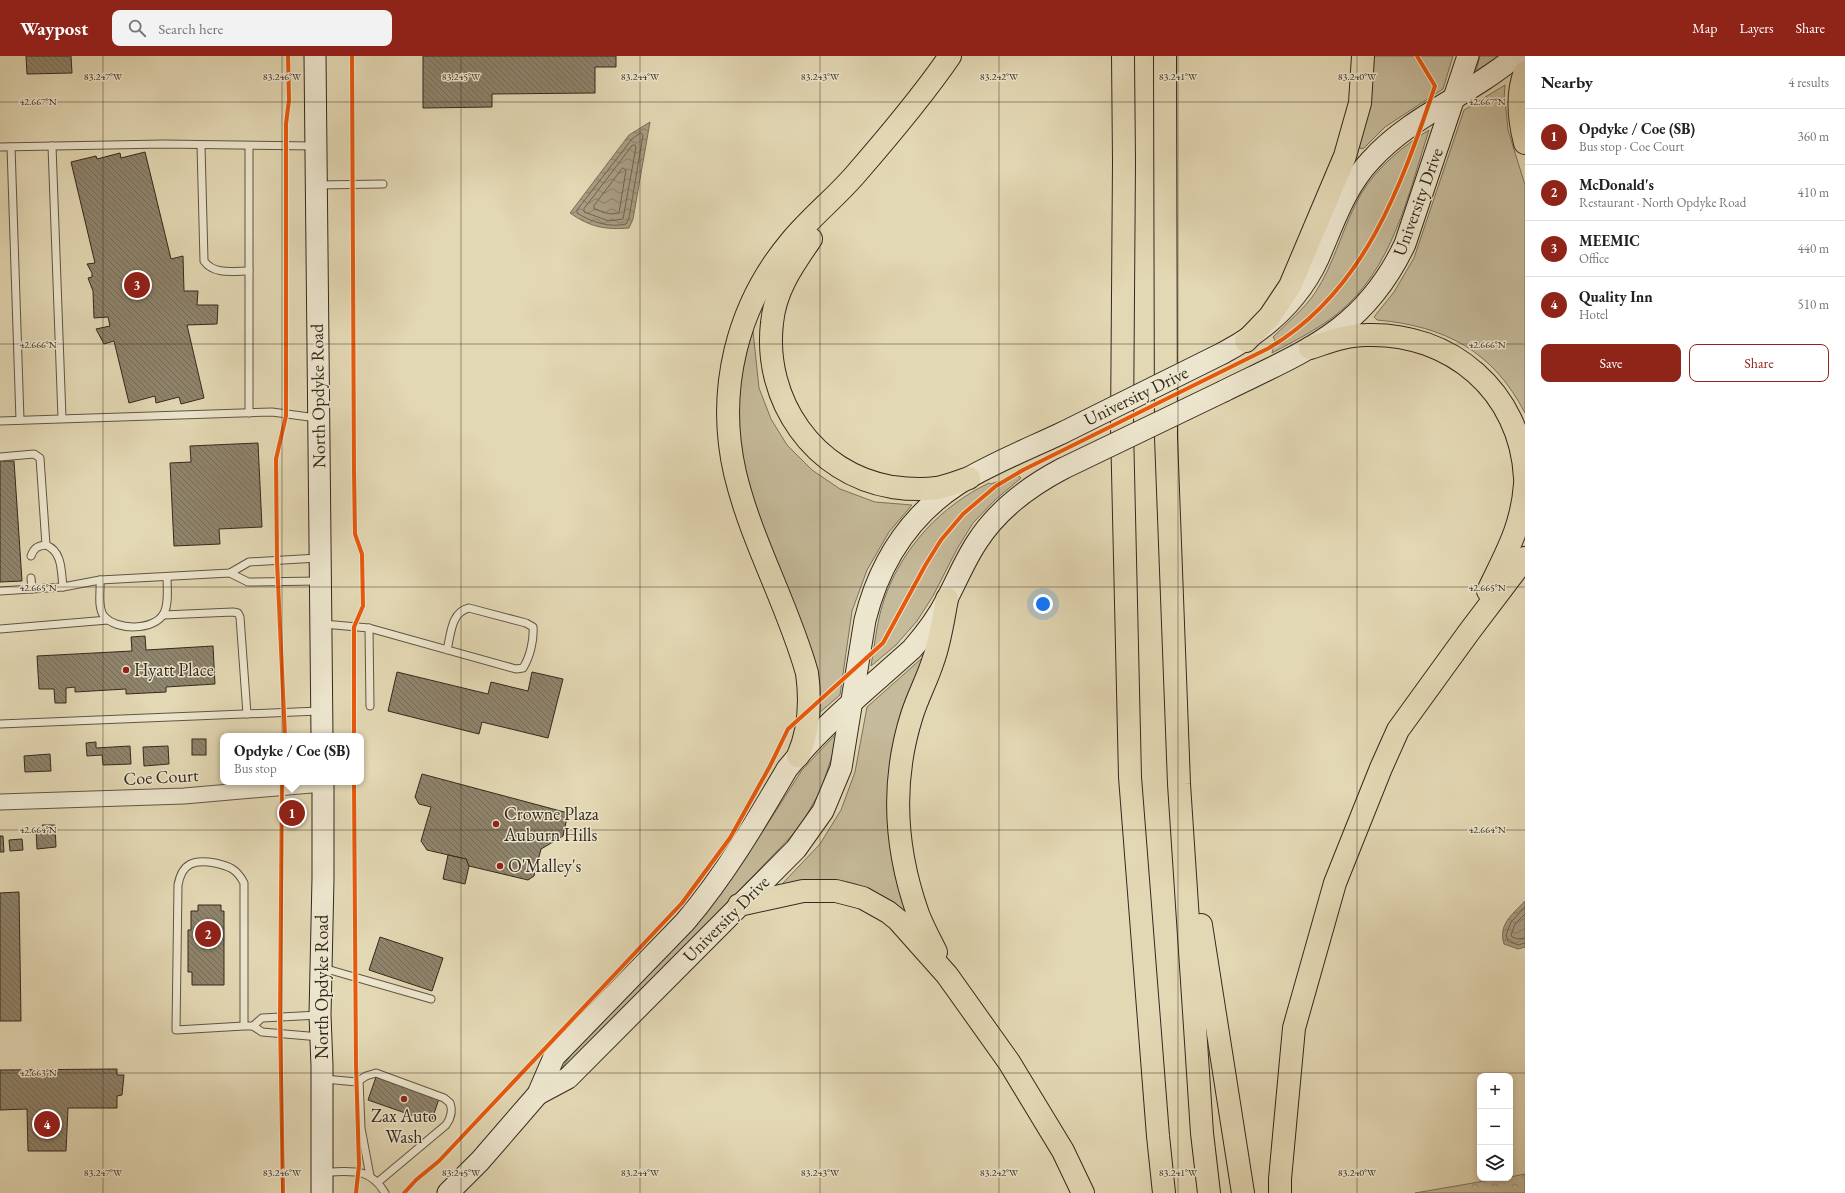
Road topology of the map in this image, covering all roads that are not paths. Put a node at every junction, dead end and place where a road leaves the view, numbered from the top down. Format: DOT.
graph roads {
  1 [pos="315,56"];
  2 [pos="950,56"];
  3 [pos="1123,56"];
  4 [pos="1165,56"];
  5 [pos="1363,56"];
  6 [pos="1468,56"];
  7 [pos="1516,56"];
  8 [pos="1525,72"];
  9 [pos="1454,98"];
  10 [pos="1525,143"];
  11 [pos="201,145"];
  12 [pos="52,146"];
  13 [pos="249,146"];
  14 [pos="316,146"];
  15 [pos="0,147"];
  16 [pos="11,147"];
  17 [pos="855,175"];
  18 [pos="383,184"];
  19 [pos="316,185"];
  20 [pos="249,271"];
  21 [pos="1246,341"];
  22 [pos="1310,348"];
  23 [pos="249,413"];
  24 [pos="62,418"];
  25 [pos="318,418"];
  26 [pos="20,420"];
  27 [pos="0,421"];
  28 [pos="0,457"];
  29 [pos="969,478"];
  30 [pos="1525,478"];
  31 [pos="1525,484"];
  32 [pos="46,546"];
  33 [pos="31,556"];
  34 [pos="320,558"];
  35 [pos="1525,558"];
  36 [pos="230,573"];
  37 [pos="167,577"];
  38 [pos="31,578"];
  39 [pos="100,580"];
  40 [pos="321,580"];
  41 [pos="63,587"];
  42 [pos="32,589"];
  43 [pos="0,591"];
  44 [pos="947,599"];
  45 [pos="164,615"];
  46 [pos="108,620"];
  47 [pos="321,624"];
  48 [pos="369,628"];
  49 [pos="0,629"];
  50 [pos="1469,632"];
  51 [pos="446,650"];
  52 [pos="852,703"];
  53 [pos="370,706"];
  54 [pos="322,711"];
  55 [pos="247,714"];
  56 [pos="0,724"];
  57 [pos="322,733"];
  58 [pos="798,756"];
  59 [pos="1179,784"];
  60 [pos="277,785"];
  61 [pos="323,785"];
  62 [pos="0,802"];
  63 [pos="739,905"];
  64 [pos="321,968"];
  65 [pos="946,975"];
  66 [pos="431,999"];
  67 [pos="320,1015"];
  68 [pos="244,1026"];
  69 [pos="252,1026"];
  70 [pos="321,1037"];
  71 [pos="322,1079"];
  72 [pos="360,1080"];
  73 [pos="538,1094"];
  74 [pos="322,1172"];
  75 [pos="370,1176"];
  76 [pos="378,1182"];
  77 [pos="322,1193"];
  78 [pos="385,1193"];
  79 [pos="448,1193"];
  80 [pos="1083,1193"];
  81 [pos="1164,1193"];
  82 [pos="1209,1193"];
  83 [pos="1243,1193"];
  84 [pos="1280,1193"];
  1 -- 14 [label="main road, North Opdyke Road"];
  2 -- 17 [label="highway"];
  3 -- 81 [label="highway"];
  4 -- 59 [label="highway"];
  5 -- 21 [label="highway"];
  6 -- 9 [label="main road, University Drive"];
  7 -- 9 [label="main road, University Drive"];
  8 -- 10 [label="highway"];
  9 -- 21 [label="main road, University Drive"];
  9 -- 22 [label="main road, University Drive"];
  11 -- 12 [label="lane"];
  11 -- 13 [label="lane"];
  11 -- 20 [label="lane"];
  12 -- 16 [label="lane"];
  12 -- 24 [label="lane"];
  13 -- 14 [label="lane"];
  13 -- 20 [label="lane"];
  14 -- 19 [label="main road, North Opdyke Road"];
  15 -- 16 [label="lane"];
  16 -- 26 [label="lane"];
  17 -- 29 [label="highway"];
  17 -- 58 [label="highway"];
  18 -- 19 [label="lane"];
  19 -- 25 [label="main road, North Opdyke Road"];
  20 -- 23 [label="lane"];
  21 -- 29 [label="main road, University Drive, bridge"];
  22 -- 30 [label="highway"];
  22 -- 44 [label="main road, University Drive, bridge"];
  23 -- 24 [label="lane"];
  23 -- 25 [label="lane"];
  24 -- 26 [label="lane"];
  25 -- 34 [label="main road, North Opdyke Road"];
  26 -- 27 [label="lane"];
  28 -- 32 [label="lane"];
  29 -- 52 [label="main road, University Drive"];
  31 -- 50 [label="highway"];
  32 -- 33 [label="lane"];
  32 -- 41 [label="lane"];
  34 -- 36 [label="lane"];
  34 -- 40 [label="main road, North Opdyke Road"];
  35 -- 50 [label="highway"];
  36 -- 37 [label="lane"];
  36 -- 40 [label="lane"];
  37 -- 39 [label="lane"];
  37 -- 45 [label="lane"];
  38 -- 42 [label="lane"];
  39 -- 41 [label="lane"];
  39 -- 46 [label="lane"];
  40 -- 47 [label="main road, North Opdyke Road"];
  41 -- 42 [label="lane"];
  42 -- 43 [label="lane"];
  44 -- 52 [label="main road, University Drive"];
  44 -- 65 [label="highway"];
  45 -- 46 [label="lane"];
  45 -- 55 [label="lane"];
  46 -- 49 [label="lane"];
  47 -- 48 [label="lane"];
  47 -- 54 [label="main road, North Opdyke Road"];
  48 -- 51 [label="lane"];
  48 -- 53 [label="lane"];
  50 -- 84 [label="highway"];
  51 -- 51 [label="lane"];
  52 -- 58 [label="main road, University Drive"];
  52 -- 63 [label="main road, University Drive"];
  54 -- 55 [label="lane"];
  54 -- 57 [label="main road, North Opdyke Road"];
  55 -- 56 [label="lane"];
  58 -- 73 [label="main road, University Drive"];
  59 -- 82 [label="highway"];
  59 -- 83 [label="highway"];
  60 -- 62 [label="street, Coe Court"];
  61 -- 64 [label="main road, North Opdyke Road"];
  63 -- 65 [label="highway"];
  63 -- 73 [label="main road, University Drive"];
  64 -- 66 [label="lane"];
  64 -- 67 [label="main road, North Opdyke Road"];
  65 -- 80 [label="highway"];
  67 -- 69 [label="lane"];
  67 -- 70 [label="main road, North Opdyke Road"];
  68 -- 68 [label="lane"];
  68 -- 69 [label="lane"];
  69 -- 70 [label="lane"];
  70 -- 71 [label="main road, North Opdyke Road"];
  71 -- 72 [label="lane"];
  71 -- 74 [label="main road, North Opdyke Road"];
  72 -- 75 [label="lane"];
  72 -- 76 [label="lane"];
  73 -- 79 [label="main road, University Drive"];
  74 -- 75 [label="lane"];
  74 -- 77 [label="main road, North Opdyke Road"];
  75 -- 76 [label="lane"];
  76 -- 78 [label="lane"];
}
